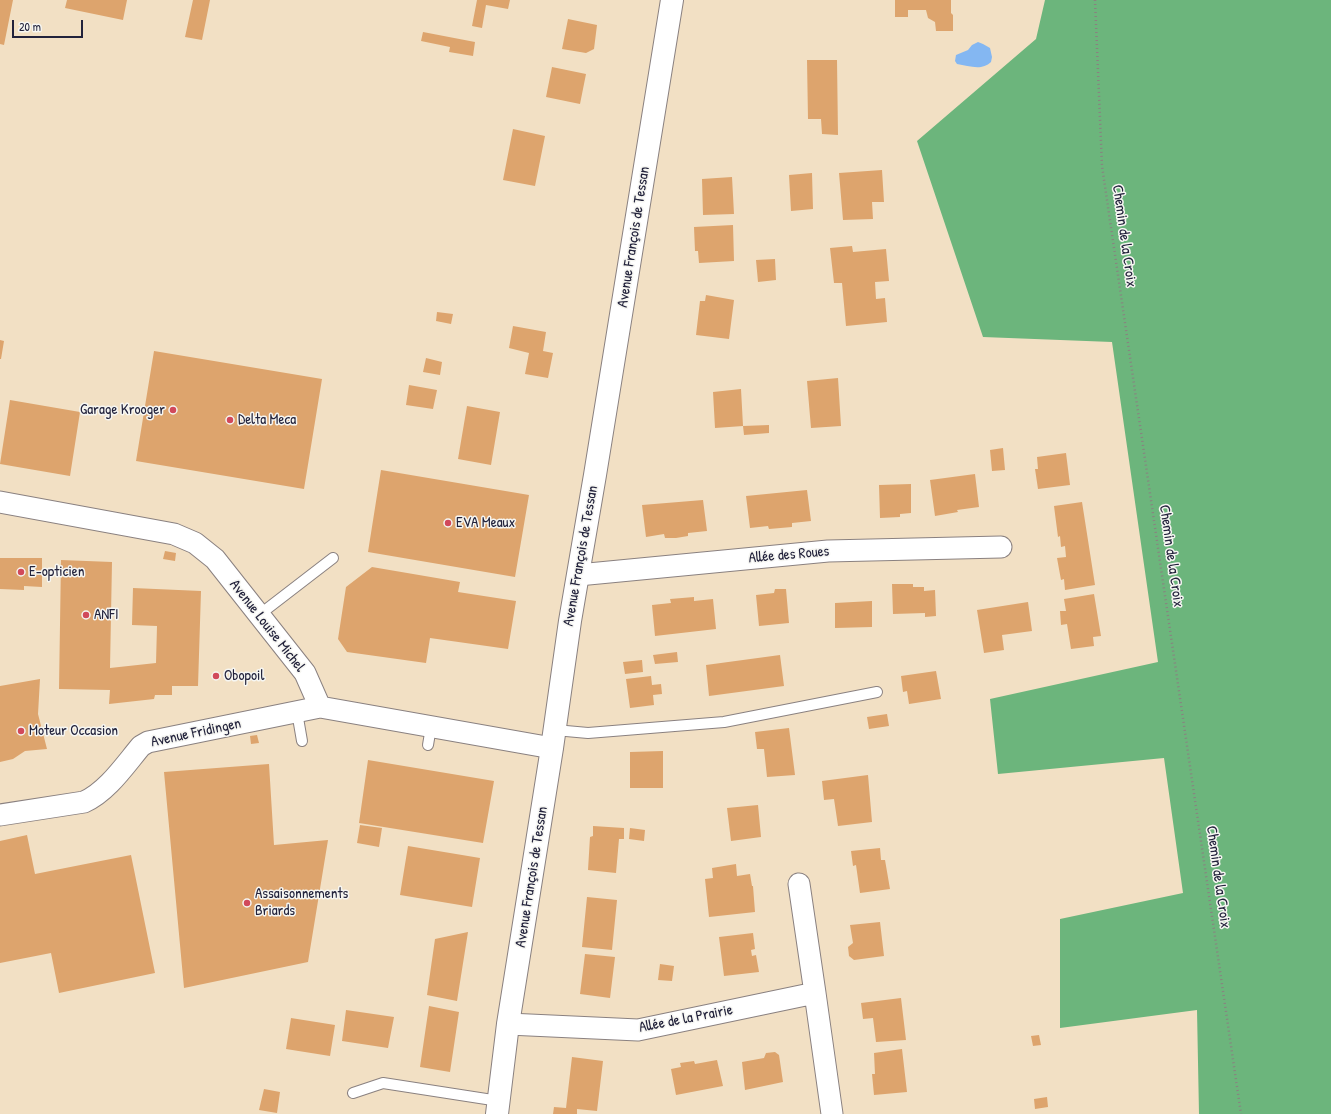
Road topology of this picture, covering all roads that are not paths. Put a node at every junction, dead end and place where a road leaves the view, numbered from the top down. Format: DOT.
graph roads {
  1 [pos="672,0"];
  2 [pos="0,502"];
  3 [pos="1001,547"];
  4 [pos="333,558"];
  5 [pos="578,575"];
  6 [pos="259,615"];
  7 [pos="878,692"];
  8 [pos="320,707"];
  9 [pos="297,712"];
  10 [pos="554,739"];
  11 [pos="302,741"];
  12 [pos="0,815"];
  13 [pos="799,884"];
  14 [pos="815,993"];
  15 [pos="508,1024"];
  16 [pos="353,1093"];
  17 [pos="498,1108"];
  18 [pos="832,1114"];
  1 -- 5 [label="street, Avenue François de Tessan"];
  2 -- 6 [label="street, Avenue Louise Michel"];
  3 -- 5 [label="street, Allée des Roues"];
  4 -- 6 [label="lane"];
  5 -- 10 [label="street, Avenue François de Tessan"];
  6 -- 8 [label="street, Avenue Louise Michel"];
  7 -- 10 [label="lane"];
  8 -- 9 [label="street, Avenue Fridingen"];
  8 -- 10 [label="street"];
  9 -- 11 [label="lane"];
  9 -- 12 [label="street, Avenue Fridingen"];
  10 -- 15 [label="street, Avenue François de Tessan"];
  13 -- 14 [label="street"];
  14 -- 15 [label="street, Allée de la Prairie"];
  14 -- 18 [label="street"];
  15 -- 17 [label="street, Avenue François de Tessan"];
  16 -- 17 [label="lane"];
}
